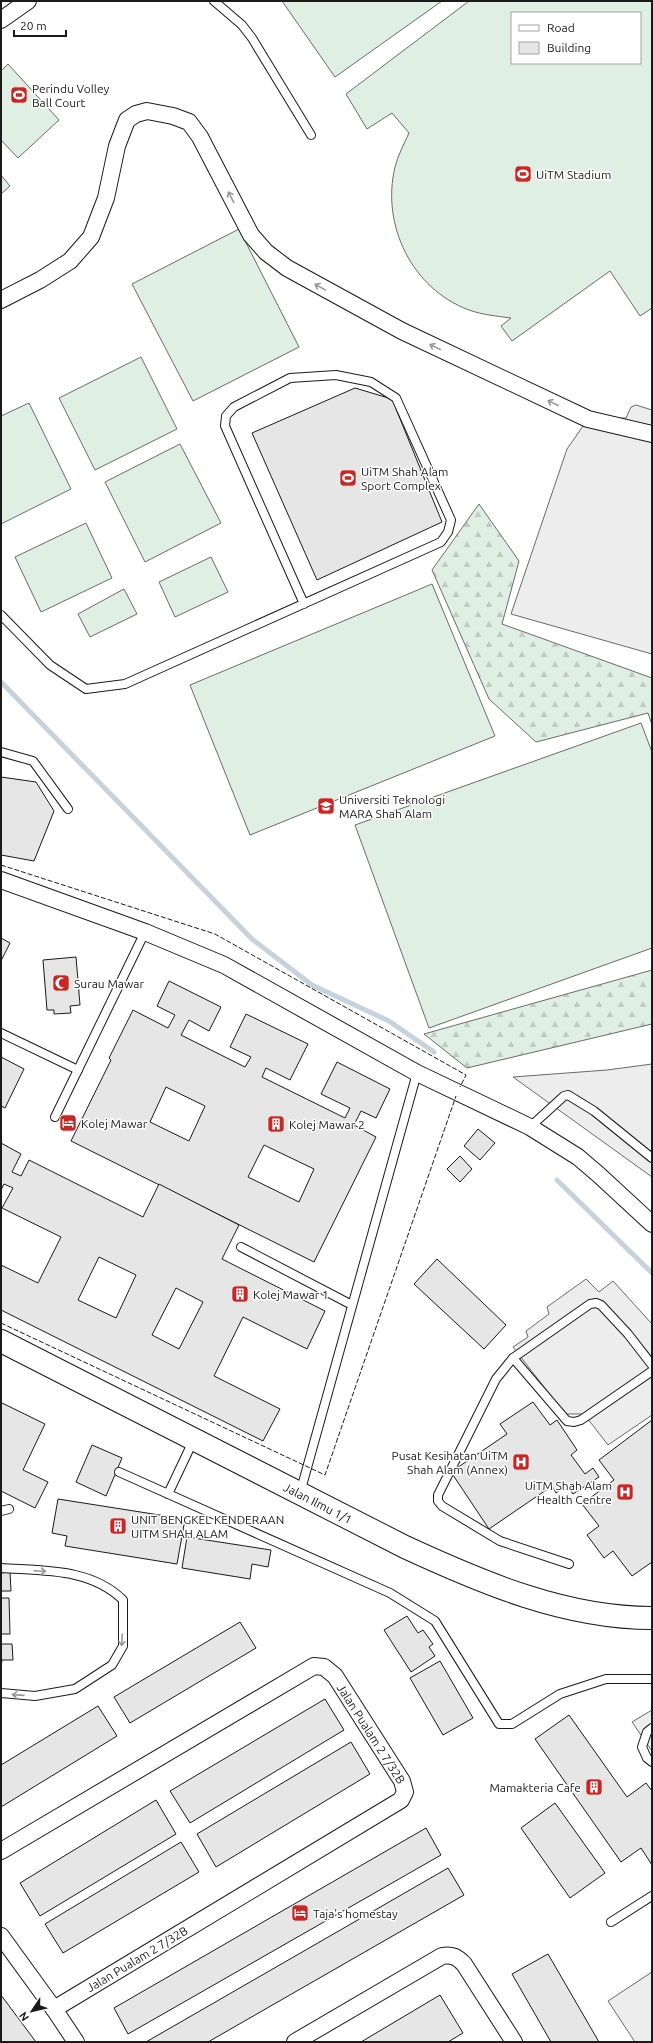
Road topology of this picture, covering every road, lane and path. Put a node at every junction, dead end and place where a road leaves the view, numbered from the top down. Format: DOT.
graph roads {
  1 [pos="28,1"];
  2 [pos="214,1"];
  3 [pos="1,20"];
  4 [pos="311,135"];
  5 [pos="1,300"];
  6 [pos="652,434"];
  7 [pos="304,604"];
  8 [pos="1,616"];
  9 [pos="1,752"];
  10 [pos="68,809"];
  11 [pos="1,880"];
  12 [pos="145,932"];
  13 [pos="1,1033"];
  14 [pos="78,1070"];
  15 [pos="418,1074"];
  16 [pos="55,1117"];
  17 [pos="530,1127"];
  18 [pos="652,1158"];
  19 [pos="652,1224"];
  20 [pos="241,1247"];
  21 [pos="352,1305"];
  22 [pos="1,1341"];
  23 [pos="513,1358"];
  24 [pos="652,1365"];
  25 [pos="652,1371"];
  26 [pos="194,1439"];
  27 [pos="119,1472"];
  28 [pos="300,1493"];
  29 [pos="168,1494"];
  30 [pos="569,1564"];
  31 [pos="1,1568"];
  32 [pos="652,1618"];
  33 [pos="652,1679"];
  34 [pos="1,1694"];
  35 [pos="652,1728"];
  36 [pos="652,1762"];
  37 [pos="1,1852"];
  38 [pos="652,1896"];
  39 [pos="611,1922"];
  40 [pos="1,1936"];
  41 [pos="54,2009"];
  42 [pos="76,2042"];
  43 [pos="295,2042"];
  44 [pos="514,2042"];
  1 -- 3 [label="street"];
  2 -- 4 [label="lane"];
  6 -- 5 [label="street, one-way"];
  7 -- 7 [label="lane"];
  7 -- 8 [label="lane"];
  9 -- 10 [label="lane"];
  11 -- 12 [label="street"];
  12 -- 14 [label="lane"];
  12 -- 15 [label="street"];
  13 -- 14 [label="lane"];
  14 -- 16 [label="lane"];
  15 -- 17 [label="street"];
  15 -- 21 [label="lane"];
  17 -- 18 [label="lane"];
  17 -- 19 [label="street"];
  20 -- 21 [label="lane"];
  21 -- 28 [label="lane"];
  22 -- 26 [label="street, Jalan Ilmu 1/1"];
  23 -- 24 [label="lane"];
  23 -- 25 [label="lane"];
  23 -- 30 [label="lane"];
  26 -- 28 [label="street, Jalan Ilmu 1/1"];
  26 -- 29 [label="lane"];
  27 -- 29 [label="lane"];
  28 -- 32 [label="street, Jalan Ilmu 1/1"];
  29 -- 33 [label="lane"];
  31 -- 34 [label="lane, one-way"];
  35 -- 36 [label="lane"];
  37 -- 41 [label="street, Jalan Pualam 2 7/32B"];
  38 -- 39 [label="lane"];
  40 -- 41 [label="street"];
  41 -- 42 [label="street"];
  43 -- 44 [label="street"];
}
